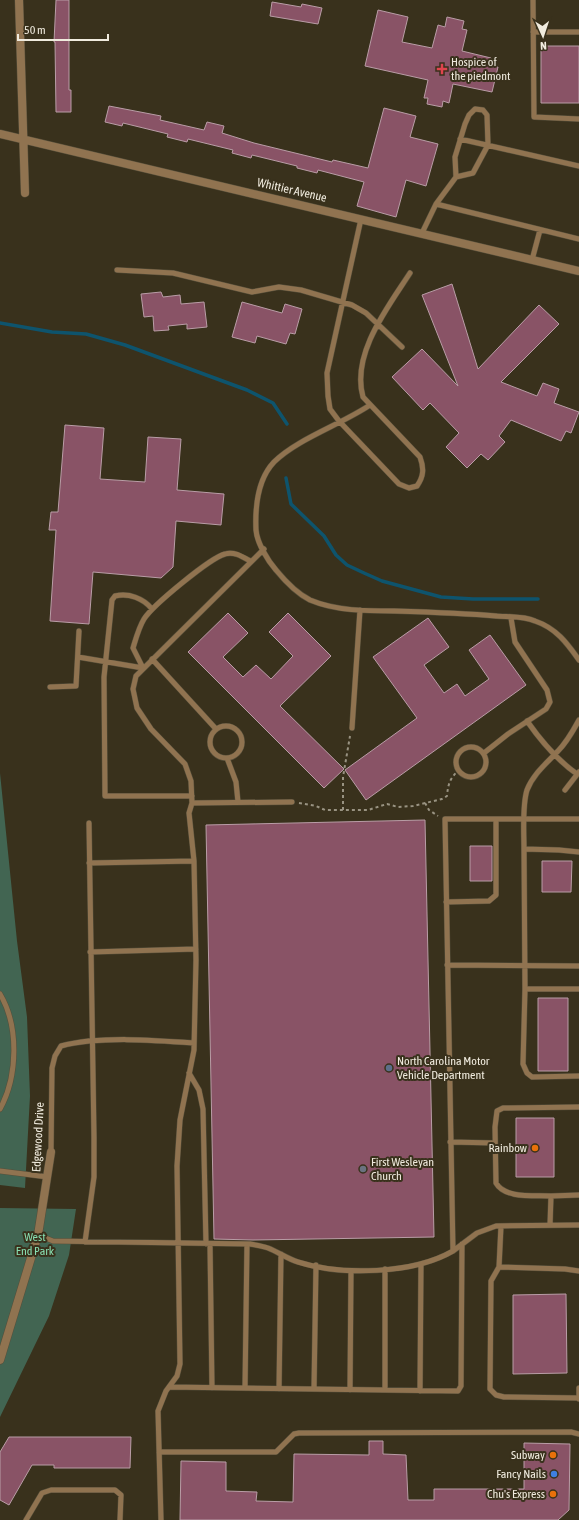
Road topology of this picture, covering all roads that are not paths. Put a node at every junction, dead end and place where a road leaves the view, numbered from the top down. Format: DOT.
graph roads {
  1 [pos="19,0"];
  2 [pos="533,0"];
  3 [pos="533,32"];
  4 [pos="579,32"];
  5 [pos="579,119"];
  6 [pos="0,134"];
  7 [pos="23,138"];
  8 [pos="460,139"];
  9 [pos="488,145"];
  10 [pos="579,166"];
  11 [pos="456,177"];
  12 [pos="25,193"];
  13 [pos="436,204"];
  14 [pos="361,219"];
  15 [pos="540,230"];
  16 [pos="422,233"];
  17 [pos="579,239"];
  18 [pos="532,260"];
  19 [pos="117,270"];
  20 [pos="579,271"];
  21 [pos="410,273"];
  22 [pos="341,303"];
  23 [pos="378,323"];
  24 [pos="402,347"];
  25 [pos="370,405"];
  26 [pos="339,421"];
  27 [pos="264,549"];
  28 [pos="250,561"];
  29 [pos="152,609"];
  30 [pos="360,610"];
  31 [pos="511,618"];
  32 [pos="79,631"];
  33 [pos="78,658"];
  34 [pos="152,659"];
  35 [pos="579,660"];
  36 [pos="106,661"];
  37 [pos="143,668"];
  38 [pos="50,687"];
  39 [pos="579,720"];
  40 [pos="527,721"];
  41 [pos="352,728"];
  42 [pos="216,729"];
  43 [pos="484,753"];
  44 [pos="555,754"];
  45 [pos="226,758"];
  46 [pos="578,773"];
  47 [pos="565,790"];
  48 [pos="192,796"];
  49 [pos="238,802"];
  50 [pos="292,802"];
  51 [pos="192,803"];
  52 [pos="579,819"];
  53 [pos="496,820"];
  54 [pos="525,820"];
  55 [pos="89,823"];
  56 [pos="524,849"];
  57 [pos="579,852"];
  58 [pos="194,861"];
  59 [pos="89,863"];
  60 [pos="446,902"];
  61 [pos="196,949"];
  62 [pos="90,952"];
  63 [pos="447,965"];
  64 [pos="579,966"];
  65 [pos="525,967"];
  66 [pos="525,989"];
  67 [pos="579,989"];
  68 [pos="0,994"];
  69 [pos="92,1042"];
  70 [pos="194,1043"];
  71 [pos="189,1072"];
  72 [pos="579,1076"];
  73 [pos="579,1107"];
  74 [pos="0,1109"];
  75 [pos="450,1142"];
  76 [pos="495,1143"];
  77 [pos="51,1152"];
  78 [pos="0,1171"];
  79 [pos="48,1178"];
  80 [pos="579,1195"];
  81 [pos="551,1196"];
  82 [pos="550,1225"];
  83 [pos="579,1225"];
  84 [pos="501,1226"];
  85 [pos="38,1236"];
  86 [pos="85,1242"];
  87 [pos="179,1244"];
  88 [pos="208,1244"];
  89 [pos="247,1244"];
  90 [pos="462,1244"];
  91 [pos="453,1251"];
  92 [pos="281,1254"];
  93 [pos="421,1264"];
  94 [pos="316,1265"];
  95 [pos="499,1267"];
  96 [pos="384,1269"];
  97 [pos="351,1270"];
  98 [pos="579,1271"];
  99 [pos="0,1360"];
  100 [pos="169,1387"];
  101 [pos="212,1388"];
  102 [pos="245,1388"];
  103 [pos="579,1388"];
  104 [pos="279,1389"];
  105 [pos="314,1389"];
  106 [pos="350,1390"];
  107 [pos="385,1390"];
  108 [pos="420,1391"];
  109 [pos="579,1399"];
  110 [pos="579,1434"];
  111 [pos="158,1452"];
  112 [pos="26,1520"];
  113 [pos="120,1520"];
  114 [pos="161,1520"];
  1 -- 7 [label="street"];
  2 -- 3 [label="lane"];
  3 -- 4 [label="lane"];
  3 -- 5 [label="lane"];
  6 -- 7 [label="street, Whittier Avenue"];
  7 -- 12 [label="street"];
  7 -- 14 [label="street, Whittier Avenue"];
  8 -- 9 [label="lane"];
  8 -- 9 [label="lane"];
  8 -- 11 [label="lane"];
  9 -- 10 [label="lane"];
  9 -- 11 [label="lane"];
  11 -- 13 [label="lane"];
  13 -- 15 [label="lane"];
  13 -- 16 [label="lane"];
  14 -- 16 [label="street, Whittier Avenue"];
  14 -- 22 [label="lane"];
  15 -- 17 [label="lane"];
  15 -- 18 [label="lane"];
  16 -- 18 [label="street, Whittier Avenue"];
  18 -- 20 [label="street, Whittier Avenue"];
  19 -- 22 [label="lane"];
  21 -- 23 [label="lane"];
  22 -- 23 [label="lane"];
  22 -- 26 [label="lane"];
  23 -- 24 [label="lane"];
  23 -- 25 [label="lane"];
  25 -- 26 [label="lane"];
  25 -- 26 [label="lane"];
  26 -- 27 [label="lane"];
  27 -- 28 [label="lane"];
  27 -- 30 [label="lane"];
  28 -- 29 [label="lane"];
  28 -- 34 [label="lane"];
  29 -- 36 [label="lane"];
  29 -- 37 [label="lane"];
  30 -- 31 [label="lane"];
  30 -- 41 [label="lane"];
  31 -- 35 [label="lane"];
  31 -- 40 [label="lane"];
  32 -- 33 [label="lane"];
  33 -- 36 [label="lane"];
  33 -- 38 [label="lane"];
  34 -- 37 [label="lane"];
  34 -- 42 [label="lane"];
  36 -- 37 [label="lane"];
  36 -- 48 [label="lane"];
  37 -- 48 [label="lane"];
  39 -- 44 [label="lane"];
  40 -- 43 [label="lane"];
  40 -- 44 [label="lane"];
  42 -- 45 [label="lane"];
  42 -- 45 [label="lane"];
  43 -- 43 [label="lane"];
  44 -- 46 [label="lane"];
  44 -- 54 [label="lane"];
  45 -- 49 [label="lane"];
  46 -- 47 [label="lane"];
  48 -- 51 [label="lane"];
  49 -- 50 [label="lane"];
  49 -- 51 [label="lane"];
  51 -- 58 [label="lane"];
  52 -- 54 [label="lane"];
  53 -- 54 [label="lane"];
  53 -- 60 [label="lane"];
  53 -- 60 [label="lane"];
  54 -- 56 [label="lane"];
  55 -- 59 [label="lane"];
  56 -- 57 [label="lane"];
  56 -- 65 [label="lane"];
  58 -- 59 [label="lane"];
  58 -- 61 [label="lane"];
  59 -- 62 [label="lane"];
  60 -- 63 [label="lane"];
  61 -- 62 [label="lane"];
  61 -- 70 [label="lane"];
  62 -- 69 [label="lane"];
  63 -- 65 [label="lane"];
  63 -- 75 [label="lane"];
  64 -- 65 [label="lane"];
  65 -- 66 [label="lane"];
  66 -- 67 [label="lane"];
  66 -- 72 [label="lane"];
  68 -- 74 [label="lane"];
  69 -- 70 [label="lane, Edgewood Drive"];
  69 -- 77 [label="lane, Edgewood Drive"];
  69 -- 86 [label="lane"];
  70 -- 71 [label="lane"];
  71 -- 87 [label="lane"];
  71 -- 88 [label="lane"];
  73 -- 76 [label="lane"];
  75 -- 76 [label="lane"];
  75 -- 91 [label="lane"];
  76 -- 81 [label="lane"];
  77 -- 79 [label="street, Edgewood Drive"];
  78 -- 79 [label="lane"];
  79 -- 85 [label="street, Edgewood Drive"];
  80 -- 81 [label="lane"];
  81 -- 82 [label="lane"];
  82 -- 83 [label="lane"];
  82 -- 84 [label="lane"];
  84 -- 90 [label="lane"];
  84 -- 95 [label="lane"];
  85 -- 86 [label="lane"];
  85 -- 99 [label="street, Edgewood Drive"];
  86 -- 87 [label="lane"];
  87 -- 88 [label="lane"];
  87 -- 100 [label="lane"];
  88 -- 89 [label="lane"];
  88 -- 101 [label="lane"];
  89 -- 92 [label="lane"];
  89 -- 102 [label="lane"];
  90 -- 91 [label="lane"];
  90 -- 108 [label="lane"];
  91 -- 93 [label="lane"];
  92 -- 94 [label="lane"];
  92 -- 104 [label="lane"];
  93 -- 96 [label="lane"];
  93 -- 108 [label="lane"];
  94 -- 97 [label="lane"];
  94 -- 105 [label="lane"];
  95 -- 98 [label="lane"];
  95 -- 109 [label="lane"];
  96 -- 97 [label="lane"];
  96 -- 107 [label="lane"];
  97 -- 106 [label="lane"];
  100 -- 101 [label="lane"];
  100 -- 111 [label="lane"];
  101 -- 102 [label="lane"];
  102 -- 104 [label="lane"];
  103 -- 109 [label="lane"];
  104 -- 105 [label="lane"];
  105 -- 106 [label="lane"];
  106 -- 107 [label="lane"];
  107 -- 108 [label="lane"];
  110 -- 111 [label="lane"];
  111 -- 114 [label="lane"];
  112 -- 113 [label="lane"];
}
